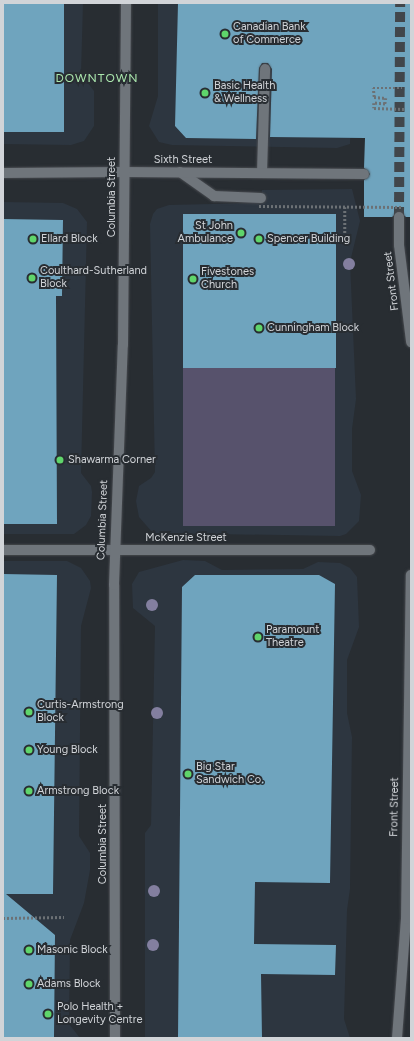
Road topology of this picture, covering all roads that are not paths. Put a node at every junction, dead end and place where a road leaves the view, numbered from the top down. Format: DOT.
graph roads {
  1 [pos="126,3"];
  2 [pos="265,69"];
  3 [pos="124,172"];
  4 [pos="180,172"];
  5 [pos="262,172"];
  6 [pos="3,173"];
  7 [pos="364,174"];
  8 [pos="260,202"];
  9 [pos="401,212"];
  10 [pos="411,342"];
  11 [pos="3,550"];
  12 [pos="114,550"];
  13 [pos="370,550"];
  14 [pos="411,575"];
  15 [pos="115,1038"];
  16 [pos="397,1038"];
  1 -- 3 [label="street, Columbia Street"];
  2 -- 5 [label="street"];
  3 -- 4 [label="street, Sixth Street"];
  3 -- 6 [label="street, Sixth Street"];
  3 -- 12 [label="street, Columbia Street"];
  4 -- 5 [label="street, Sixth Street"];
  4 -- 8 [label="street"];
  5 -- 7 [label="street, Sixth Street"];
  9 -- 10 [label="street, Front Street"];
  11 -- 12 [label="street, McKenzie Street"];
  12 -- 13 [label="street, McKenzie Street"];
  12 -- 15 [label="street, Columbia Street"];
  14 -- 16 [label="street, Front Street"];
}
